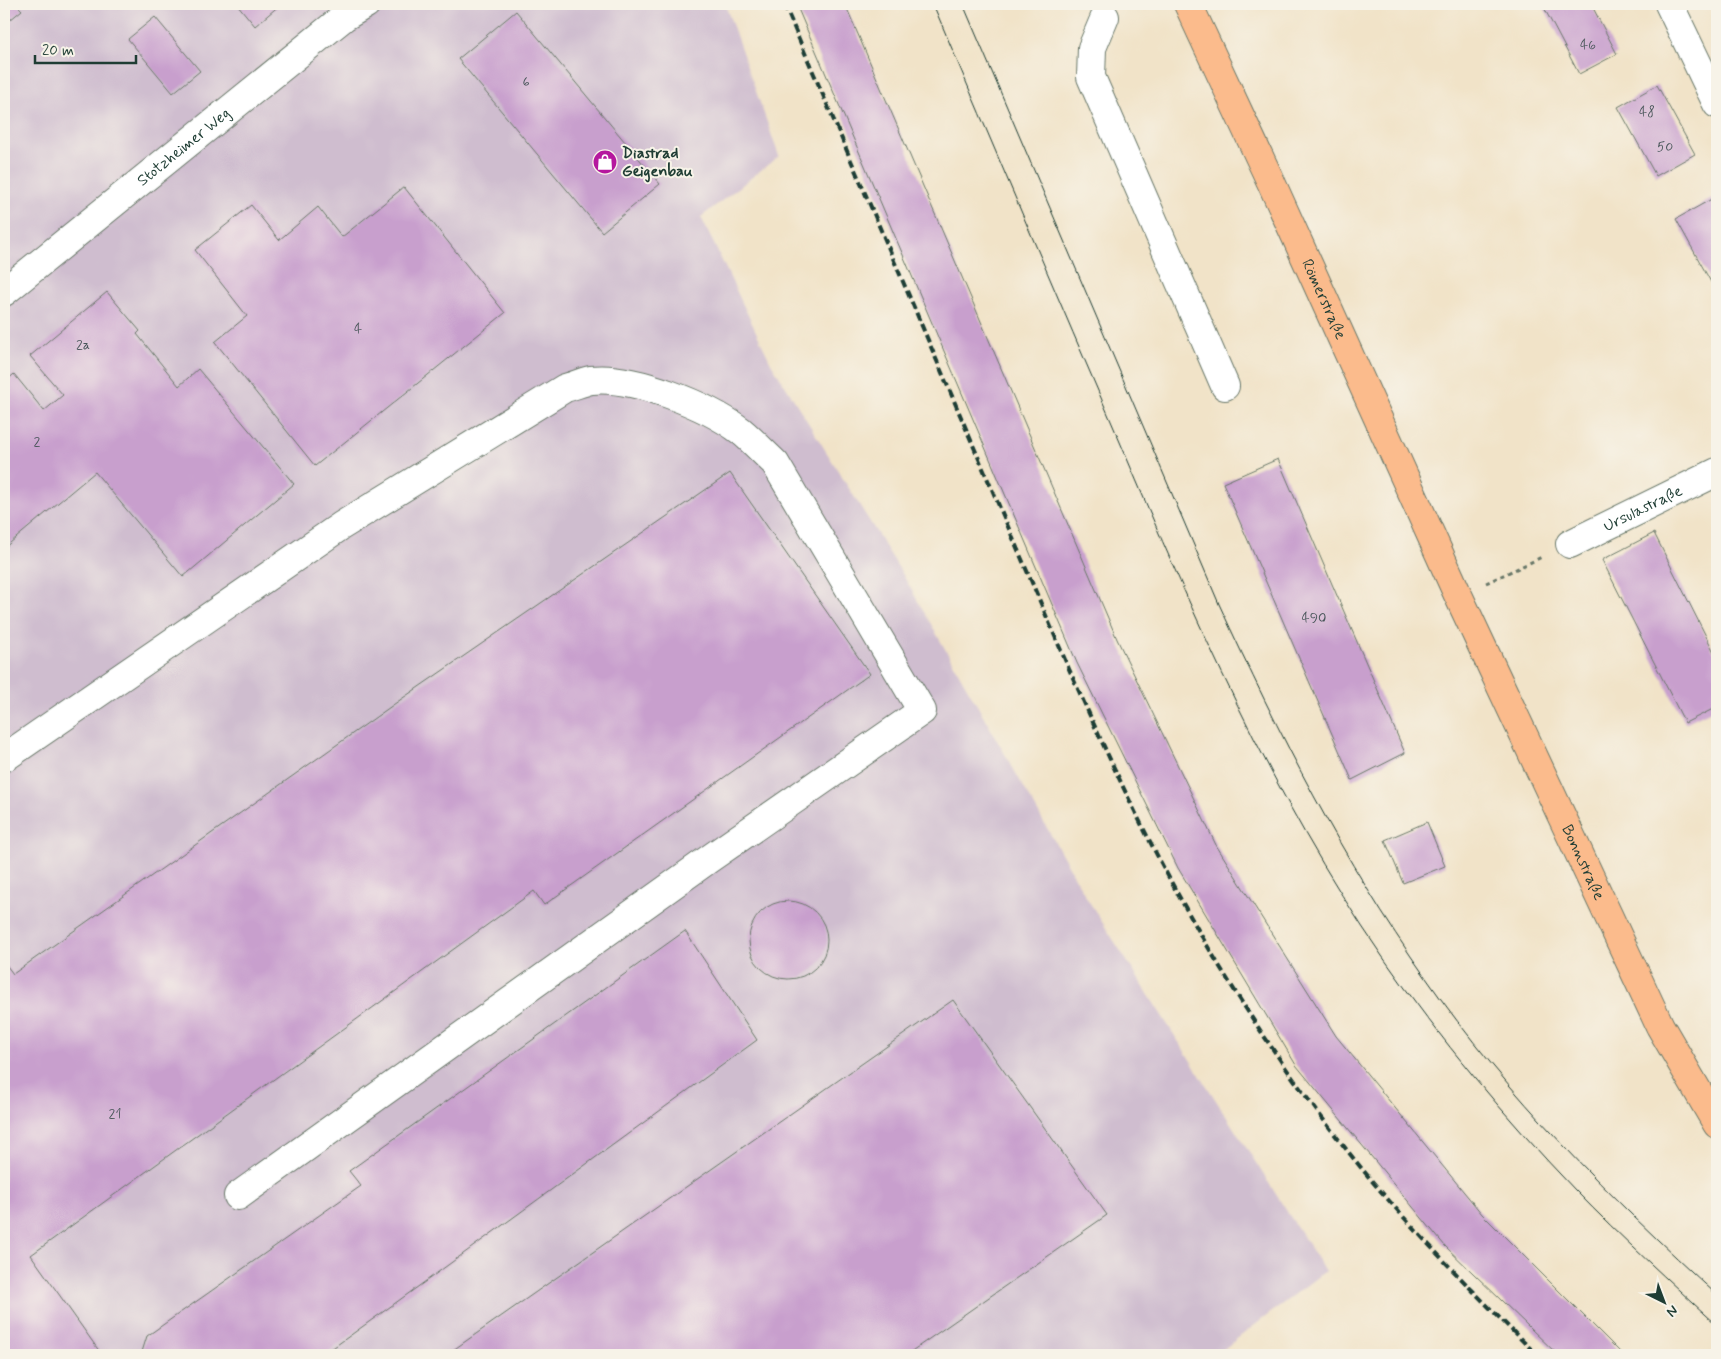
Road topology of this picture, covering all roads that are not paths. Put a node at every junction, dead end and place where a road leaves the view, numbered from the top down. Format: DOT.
graph roads {
  1 [pos="366,4"];
  2 [pos="1188,4"];
  3 [pos="1669,4"];
  4 [pos="1105,17"];
  5 [pos="1717,104"];
  6 [pos="4,292"];
  7 [pos="1225,386"];
  8 [pos="1717,472"];
  9 [pos="1570,544"];
  10 [pos="1458,595"];
  11 [pos="4,758"];
  12 [pos="1717,1124"];
  13 [pos="238,1196"];
  1 -- 6 [label="street, Stotzheimer Weg"];
  2 -- 10 [label="main road, Römerstraße"];
  3 -- 5 [label="street"];
  4 -- 7 [label="street"];
  8 -- 9 [label="street, Ursulastraße"];
  10 -- 12 [label="main road, Bonnstraße"];
  11 -- 13 [label="street"];
}
